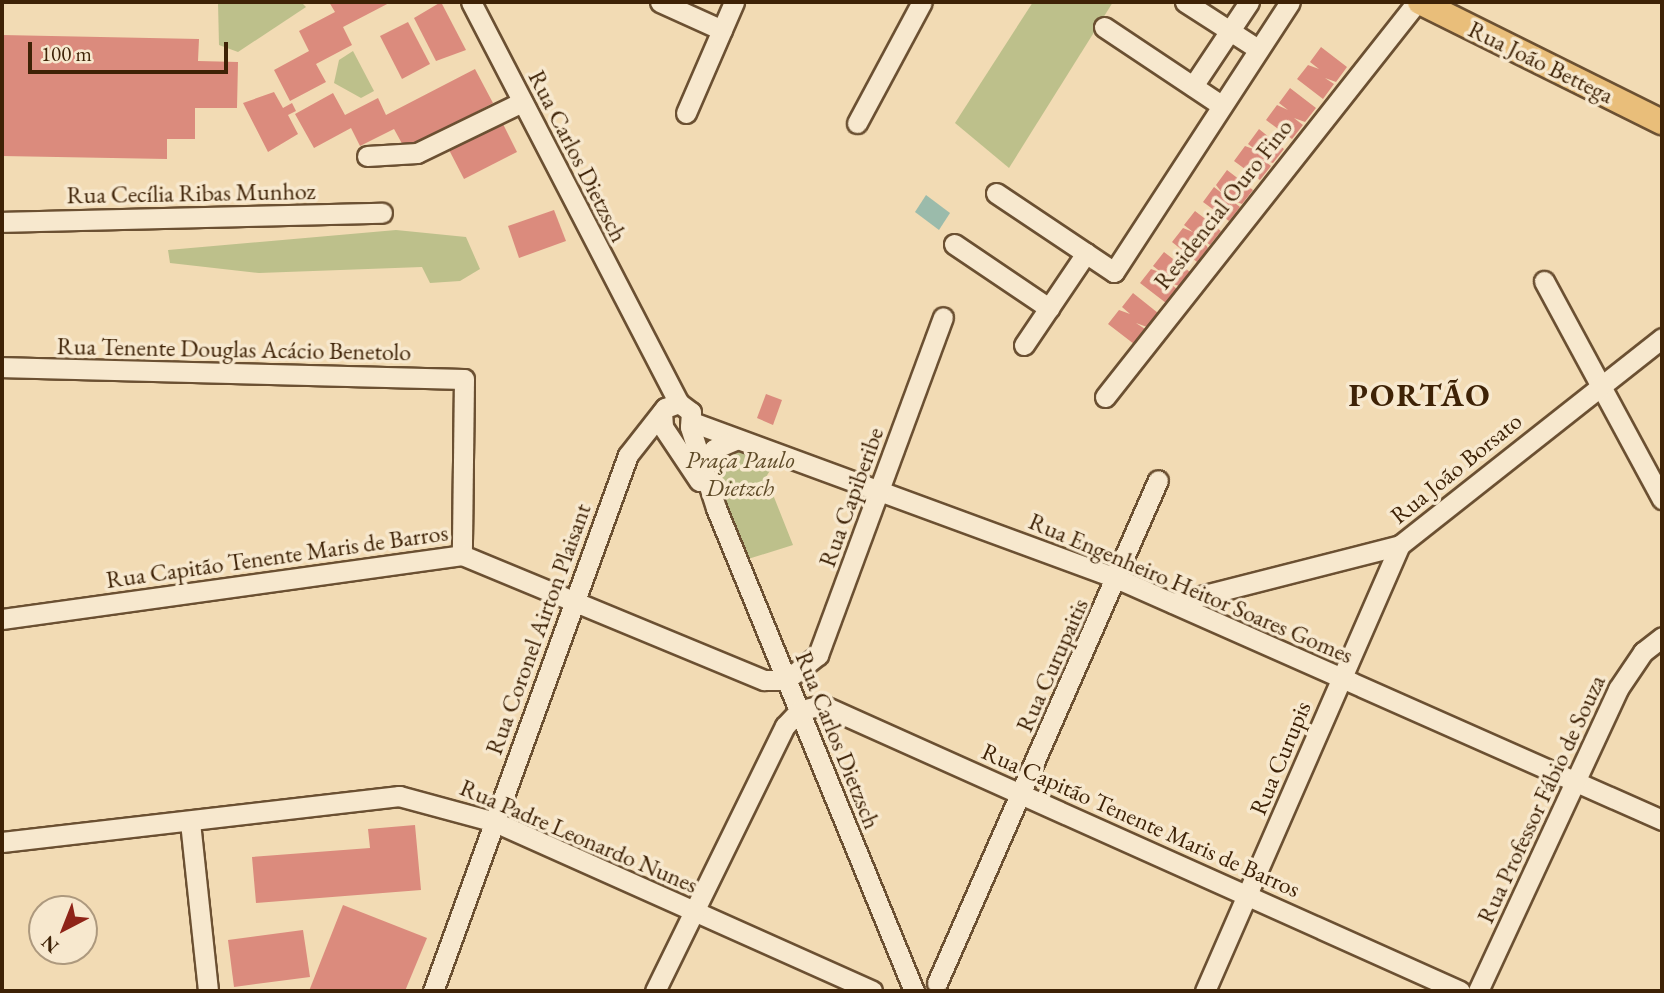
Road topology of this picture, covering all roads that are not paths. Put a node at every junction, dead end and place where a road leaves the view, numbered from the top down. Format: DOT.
graph roads {
  1 [pos="471,2"];
  2 [pos="660,2"];
  3 [pos="734,2"];
  4 [pos="922,2"];
  5 [pos="1185,2"];
  6 [pos="1249,2"];
  7 [pos="1290,2"];
  8 [pos="1398,2"];
  9 [pos="1418,2"];
  10 [pos="1104,26"];
  11 [pos="722,30"];
  12 [pos="1230,31"];
  13 [pos="1380,41"];
  14 [pos="1258,49"];
  15 [pos="1193,86"];
  16 [pos="522,102"];
  17 [pos="1221,105"];
  18 [pos="686,113"];
  19 [pos="1662,121"];
  20 [pos="857,123"];
  21 [pos="367,156"];
  22 [pos="996,193"];
  23 [pos="382,213"];
  24 [pos="2,222"];
  25 [pos="954,244"];
  26 [pos="1086,253"];
  27 [pos="1544,281"];
  28 [pos="1049,308"];
  29 [pos="943,317"];
  30 [pos="1662,338"];
  31 [pos="1024,345"];
  32 [pos="2,368"];
  33 [pos="1601,383"];
  34 [pos="1105,397"];
  35 [pos="669,408"];
  36 [pos="691,425"];
  37 [pos="670,433"];
  38 [pos="737,439"];
  39 [pos="637,443"];
  40 [pos="702,465"];
  41 [pos="1158,480"];
  42 [pos="881,492"];
  43 [pos="1662,499"];
  44 [pos="716,508"];
  45 [pos="1400,545"];
  46 [pos="462,555"];
  47 [pos="1116,578"];
  48 [pos="574,601"];
  49 [pos="1172,603"];
  50 [pos="2,620"];
  51 [pos="1662,637"];
  52 [pos="1341,678"];
  53 [pos="786,680"];
  54 [pos="799,711"];
  55 [pos="1576,781"];
  56 [pos="1022,794"];
  57 [pos="1662,820"];
  58 [pos="190,822"];
  59 [pos="495,822"];
  60 [pos="2,842"];
  61 [pos="1248,895"];
  62 [pos="693,910"];
  63 [pos="937,983"];
  64 [pos="208,991"];
  65 [pos="433,991"];
  66 [pos="655,991"];
  67 [pos="872,991"];
  68 [pos="914,991"];
  69 [pos="1205,991"];
  70 [pos="1460,991"];
  71 [pos="1478,991"];
  1 -- 16 [label="street, Rua Carlos Dietzsch"];
  2 -- 11 [label="street"];
  3 -- 11 [label="street"];
  4 -- 20 [label="street"];
  5 -- 12 [label="street"];
  6 -- 12 [label="street"];
  7 -- 14 [label="street"];
  8 -- 13 [label="street, Residencial Ouro Fino"];
  9 -- 13 [label="street, Residencial Ouro Fino"];
  9 -- 19 [label="main road, Rua João Bettega"];
  10 -- 15 [label="street"];
  11 -- 18 [label="street"];
  12 -- 14 [label="street"];
  12 -- 15 [label="street"];
  13 -- 34 [label="street, Residencial Ouro Fino"];
  14 -- 17 [label="street"];
  15 -- 17 [label="street"];
  16 -- 21 [label="street"];
  16 -- 35 [label="street, Rua Carlos Dietzsch"];
  17 -- 26 [label="street"];
  22 -- 26 [label="street"];
  23 -- 24 [label="street, Rua Cecília Ribas Munhoz"];
  25 -- 28 [label="street"];
  26 -- 28 [label="street"];
  27 -- 33 [label="street"];
  28 -- 31 [label="street"];
  29 -- 42 [label="street, Rua Capiberibe"];
  30 -- 33 [label="street, Rua João Borsato"];
  32 -- 46 [label="street, Rua Tenente Douglas Acácio Benetolo"];
  33 -- 43 [label="street"];
  33 -- 45 [label="street, Rua João Borsato"];
  35 -- 36 [label="street, Rua Carlos Dietzsch"];
  35 -- 37 [label="street, Rua Carlos Dietzsch"];
  35 -- 39 [label="street, Rua Coronel Airton Plaisant"];
  36 -- 37 [label="street"];
  36 -- 38 [label="street, Rua Engenheiro Heitor Soares Gomes"];
  36 -- 40 [label="street, Rua Carlos Dietzsch"];
  37 -- 39 [label="street"];
  37 -- 44 [label="street, Rua Carlos Dietzsch"];
  38 -- 40 [label="street"];
  38 -- 42 [label="street, Rua Engenheiro Heitor Soares Gomes"];
  39 -- 48 [label="street, Rua Coronel Airton Plaisant"];
  40 -- 44 [label="street, Rua Carlos Dietzsch"];
  41 -- 47 [label="street, Rua Curupaitis"];
  42 -- 47 [label="street, Rua Engenheiro Heitor Soares Gomes"];
  42 -- 53 [label="street, Rua Capiberibe"];
  44 -- 53 [label="street, Rua Carlos Dietzsch"];
  45 -- 49 [label="street, Rua João Borsato"];
  45 -- 52 [label="street, Rua Curupis"];
  46 -- 48 [label="street, Rua Capitão Tenente Maris de Barros"];
  46 -- 50 [label="street, Rua Capitão Tenente Maris de Barros"];
  47 -- 49 [label="street, Rua Engenheiro Heitor Soares Gomes"];
  47 -- 56 [label="street, Rua Curupaitis"];
  48 -- 53 [label="street, Rua Capitão Tenente Maris de Barros"];
  48 -- 59 [label="street, Rua Coronel Airton Plaisant"];
  49 -- 52 [label="street, Rua Engenheiro Heitor Soares Gomes"];
  51 -- 55 [label="street, Rua Professor Fábio de Souza"];
  52 -- 55 [label="street, Rua Engenheiro Heitor Soares Gomes"];
  52 -- 61 [label="street, Rua Curupis"];
  53 -- 54 [label="street, Rua Carlos Dietzsch"];
  54 -- 56 [label="street, Rua Capitão Tenente Maris de Barros"];
  54 -- 62 [label="street"];
  54 -- 68 [label="street, Rua Carlos Dietzsch"];
  55 -- 57 [label="street, Rua Engenheiro Heitor Soares Gomes"];
  55 -- 71 [label="street, Rua Professor Fábio de Souza"];
  56 -- 61 [label="street, Rua Capitão Tenente Maris de Barros"];
  56 -- 63 [label="street, Rua Curupaitis"];
  58 -- 59 [label="street, Rua Padre Leonardo Nunes"];
  58 -- 60 [label="street, Rua Padre Leonardo Nunes"];
  58 -- 64 [label="street"];
  59 -- 62 [label="street, Rua Padre Leonardo Nunes"];
  59 -- 65 [label="street, Rua Coronel Airton Plaisant"];
  61 -- 69 [label="street, Rua Curupis"];
  61 -- 70 [label="street, Rua Capitão Tenente Maris de Barros"];
  62 -- 66 [label="street"];
  62 -- 67 [label="street, Rua Padre Leonardo Nunes"];
}
